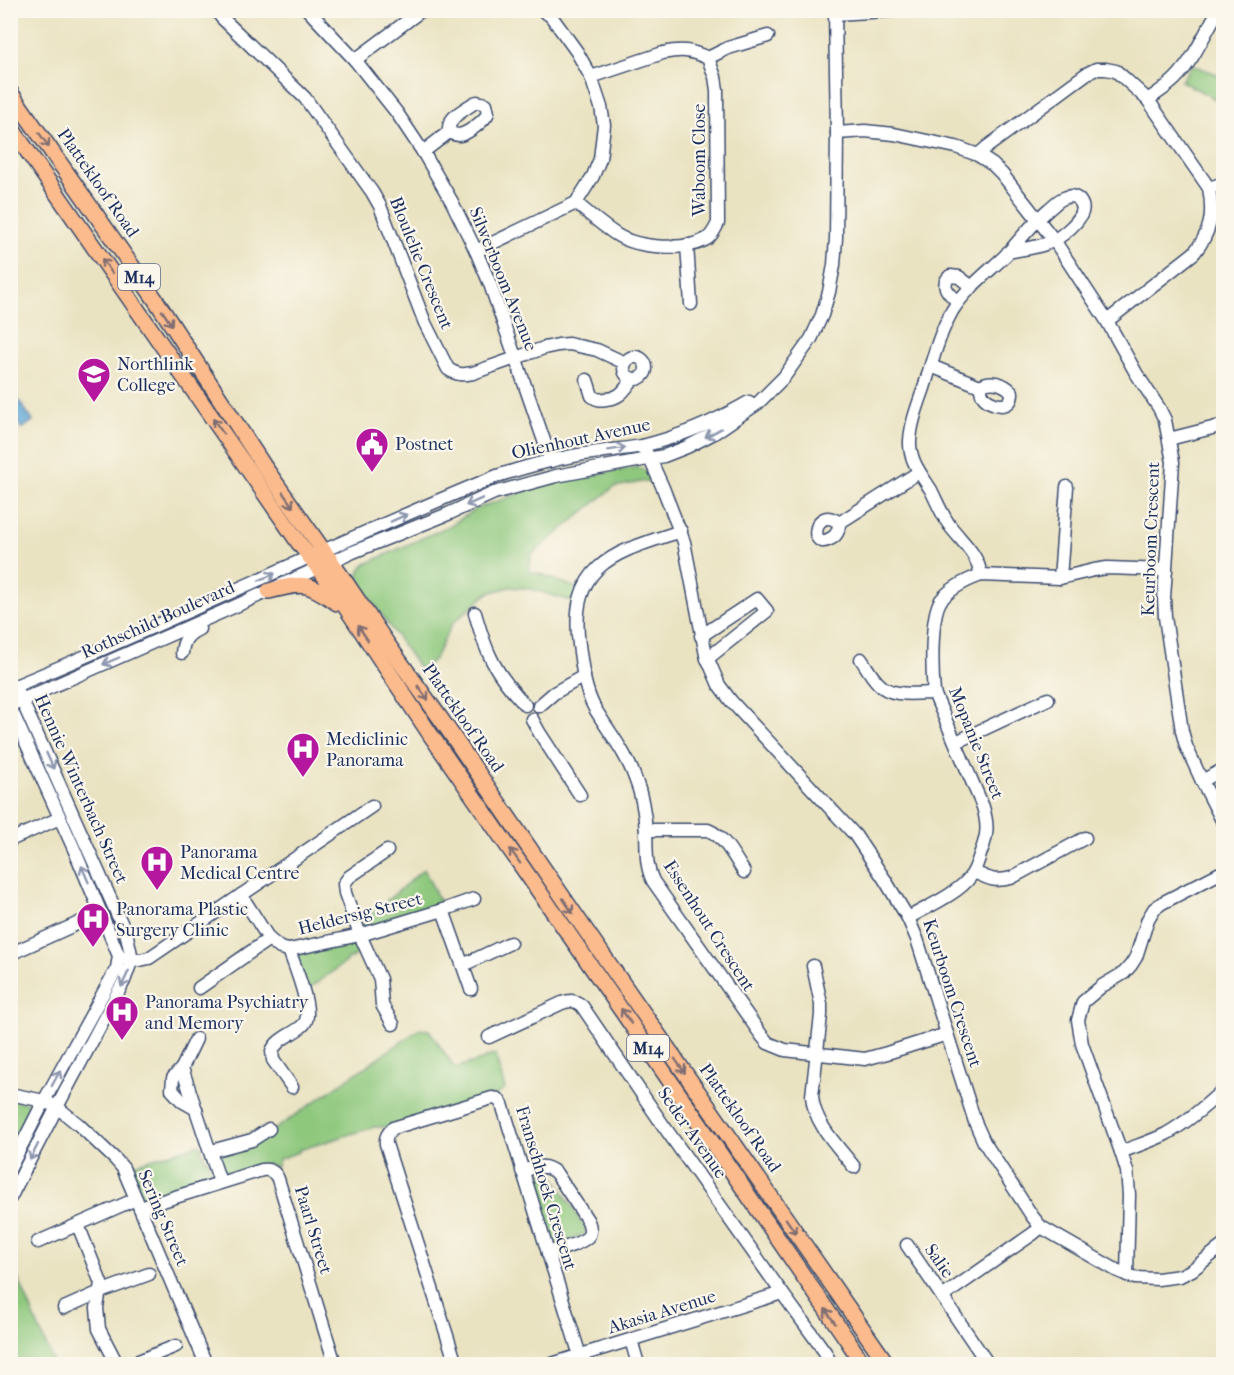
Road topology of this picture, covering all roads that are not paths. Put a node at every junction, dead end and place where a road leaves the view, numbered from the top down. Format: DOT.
graph roads {
  1 [pos="216,10"];
  2 [pos="308,10"];
  3 [pos="422,10"];
  4 [pos="903,10"];
  5 [pos="550,12"];
  6 [pos="835,12"];
  7 [pos="1215,17"];
  8 [pos="768,36"];
  9 [pos="708,58"];
  10 [pos="355,60"];
  11 [pos="591,77"];
  12 [pos="10,92"];
  13 [pos="1148,100"];
  14 [pos="10,126"];
  15 [pos="449,132"];
  16 [pos="837,133"];
  17 [pos="423,152"];
  18 [pos="978,155"];
  19 [pos="1224,183"];
  20 [pos="1209,188"];
  21 [pos="576,203"];
  22 [pos="1037,220"];
  23 [pos="1054,240"];
  24 [pos="687,245"];
  25 [pos="476,251"];
  26 [pos="1008,252"];
  27 [pos="972,287"];
  28 [pos="958,302"];
  29 [pos="691,304"];
  30 [pos="1107,321"];
  31 [pos="516,358"];
  32 [pos="625,363"];
  33 [pos="931,366"];
  34 [pos="587,380"];
  35 [pos="633,380"];
  36 [pos="776,385"];
  37 [pos="980,386"];
  38 [pos="539,425"];
  39 [pos="1224,425"];
  40 [pos="1169,438"];
  41 [pos="642,446"];
  42 [pos="592,453"];
  43 [pos="650,459"];
  44 [pos="550,461"];
  45 [pos="607,466"];
  46 [pos="525,467"];
  47 [pos="919,472"];
  48 [pos="529,483"];
  49 [pos="1067,486"];
  50 [pos="840,523"];
  51 [pos="681,531"];
  52 [pos="321,559"];
  53 [pos="1167,570"];
  54 [pos="981,575"];
  55 [pos="1060,578"];
  56 [pos="269,591"];
  57 [pos="238,605"];
  58 [pos="347,610"];
  59 [pos="475,614"];
  60 [pos="701,636"];
  61 [pos="182,653"];
  62 [pos="707,659"];
  63 [pos="861,659"];
  64 [pos="584,676"];
  65 [pos="13,687"];
  66 [pos="934,693"];
  67 [pos="1048,699"];
  68 [pos="14,704"];
  69 [pos="525,705"];
  70 [pos="539,706"];
  71 [pos="532,719"];
  72 [pos="956,742"];
  73 [pos="1224,769"];
  74 [pos="1202,781"];
  75 [pos="580,795"];
  76 [pos="372,806"];
  77 [pos="60,818"];
  78 [pos="1224,824"];
  79 [pos="646,830"];
  80 [pos="1085,838"];
  81 [pos="10,840"];
  82 [pos="387,851"];
  83 [pos="1224,871"];
  84 [pos="744,872"];
  85 [pos="974,872"];
  86 [pos="241,896"];
  87 [pos="474,899"];
  88 [pos="443,910"];
  89 [pos="101,913"];
  90 [pos="908,918"];
  91 [pos="360,935"];
  92 [pos="269,939"];
  93 [pos="510,943"];
  94 [pos="289,950"];
  95 [pos="10,954"];
  96 [pos="119,956"];
  97 [pos="132,959"];
  98 [pos="462,965"];
  99 [pos="813,966"];
  100 [pos="199,988"];
  101 [pos="471,989"];
  102 [pos="393,1024"];
  103 [pos="947,1034"];
  104 [pos="489,1037"];
  105 [pos="196,1039"];
  106 [pos="817,1053"];
  107 [pos="292,1087"];
  108 [pos="1224,1089"];
  109 [pos="10,1094"];
  110 [pos="44,1101"];
  111 [pos="57,1107"];
  112 [pos="269,1129"];
  113 [pos="211,1151"];
  114 [pos="1121,1152"];
  115 [pos="854,1167"];
  116 [pos="10,1168"];
  117 [pos="522,1171"];
  118 [pos="220,1182"];
  119 [pos="10,1198"];
  120 [pos="138,1203"];
  121 [pos="78,1225"];
  122 [pos="1041,1227"];
  123 [pos="38,1242"];
  124 [pos="906,1245"];
  125 [pos="1224,1245"];
  126 [pos="548,1253"];
  127 [pos="149,1274"];
  128 [pos="1127,1275"];
  129 [pos="100,1292"];
  130 [pos="782,1293"];
  131 [pos="942,1297"];
  132 [pos="64,1308"];
  133 [pos="631,1340"];
  134 [pos="176,1346"];
  135 [pos="580,1356"];
  136 [pos="117,1364"];
  137 [pos="131,1365"];
  138 [pos="206,1365"];
  139 [pos="336,1365"];
  140 [pos="456,1365"];
  141 [pos="552,1365"];
  142 [pos="638,1365"];
  143 [pos="831,1365"];
  144 [pos="863,1365"];
  145 [pos="887,1365"];
  146 [pos="988,1365"];
  1 -- 31 [label="street, Bloulelie Crescent"];
  2 -- 10 [label="street, Silwerboom Avenue"];
  3 -- 10 [label="street"];
  4 -- 6 [label="street"];
  5 -- 11 [label="street"];
  6 -- 16 [label="street, Olienhout Avenue"];
  7 -- 13 [label="street"];
  8 -- 9 [label="street"];
  9 -- 11 [label="street"];
  9 -- 24 [label="street, Waboom Close"];
  10 -- 17 [label="street, Silwerboom Avenue"];
  11 -- 21 [label="street"];
  12 -- 52 [label="main road, Plattekloof Road / M14, one-way"];
  13 -- 18 [label="street"];
  13 -- 20 [label="street"];
  52 -- 14 [label="main road, Plattekloof Road / M14, one-way"];
  15 -- 17 [label="street"];
  16 -- 18 [label="street, Keurboom Crescent"];
  16 -- 36 [label="street, Olienhout Avenue"];
  17 -- 25 [label="street, Silwerboom Avenue"];
  18 -- 22 [label="street, Keurboom Crescent"];
  19 -- 20 [label="street"];
  20 -- 30 [label="street"];
  21 -- 24 [label="street, Waboom Close"];
  21 -- 25 [label="street"];
  22 -- 23 [label="street, Keurboom Crescent"];
  22 -- 23 [label="street"];
  22 -- 26 [label="street"];
  23 -- 26 [label="street"];
  23 -- 30 [label="street, Keurboom Crescent"];
  24 -- 29 [label="street"];
  25 -- 31 [label="street, Silwerboom Avenue"];
  26 -- 27 [label="street"];
  27 -- 28 [label="street"];
  27 -- 28 [label="street"];
  28 -- 33 [label="street"];
  30 -- 40 [label="street, Keurboom Crescent"];
  31 -- 32 [label="street, Bloulelie Crescent"];
  31 -- 38 [label="street, Silwerboom Avenue"];
  32 -- 35 [label="street"];
  32 -- 35 [label="street"];
  33 -- 37 [label="street"];
  33 -- 47 [label="street"];
  34 -- 35 [label="street"];
  36 -- 41 [label="street, Olienhout Avenue"];
  36 -- 43 [label="street, Olienhout Avenue, one-way"];
  38 -- 42 [label="street"];
  38 -- 44 [label="street, Silwerboom Avenue"];
  38 -- 46 [label="street"];
  39 -- 40 [label="street"];
  40 -- 53 [label="street, Keurboom Crescent"];
  42 -- 41 [label="street, Olienhout Avenue, one-way"];
  41 -- 43 [label="street, Keurboom Crescent"];
  42 -- 44 [label="street, Olienhout Avenue"];
  43 -- 45 [label="street, Olienhout Avenue"];
  43 -- 51 [label="street, Keurboom Crescent"];
  44 -- 45 [label="street"];
  44 -- 46 [label="street, Olienhout Avenue"];
  44 -- 48 [label="street"];
  45 -- 48 [label="street, Olienhout Avenue"];
  52 -- 46 [label="street, Olienhout Avenue, one-way"];
  47 -- 50 [label="street"];
  47 -- 54 [label="street"];
  48 -- 52 [label="street, Olienhout Avenue, one-way"];
  49 -- 55 [label="street"];
  51 -- 60 [label="street, Keurboom Crescent"];
  51 -- 64 [label="street, Essenhout Crescent"];
  52 -- 56 [label="street, Rothschild Boulevard"];
  52 -- 58 [label="main road, Plattekloof Road / M14"];
  65 -- 52 [label="street, Rothschild Boulevard, one-way"];
  52 -- 145 [label="main road, Plattekloof Road / M14, one-way"];
  53 -- 55 [label="street, Mopanie Street"];
  53 -- 74 [label="street, Keurboom Crescent"];
  54 -- 55 [label="street, Mopanie Street"];
  54 -- 66 [label="street, Mopanie Street"];
  56 -- 57 [label="street, Rothschild Boulevard"];
  56 -- 58 [label="main road"];
  57 -- 61 [label="street"];
  57 -- 68 [label="street, Rothschild Boulevard, one-way"];
  144 -- 58 [label="main road, Plattekloof Road / M14, one-way"];
  59 -- 69 [label="street"];
  60 -- 62 [label="street, Keurboom Crescent"];
  60 -- 62 [label="street"];
  62 -- 90 [label="street, Keurboom Crescent"];
  63 -- 66 [label="street"];
  64 -- 70 [label="street"];
  64 -- 79 [label="street, Essenhout Crescent"];
  65 -- 68 [label="street, Hennie Winterbach Street"];
  66 -- 72 [label="street, Mopanie Street"];
  67 -- 72 [label="street"];
  68 -- 77 [label="street, Hennie Winterbach Street"];
  68 -- 97 [label="street, Hennie Winterbach Street, one-way"];
  69 -- 70 [label="street"];
  69 -- 71 [label="street"];
  70 -- 71 [label="street"];
  71 -- 75 [label="street"];
  72 -- 85 [label="street, Mopanie Street"];
  73 -- 74 [label="street"];
  74 -- 78 [label="street, Keurboom Crescent"];
  76 -- 86 [label="street"];
  77 -- 81 [label="street"];
  89 -- 77 [label="street, Hennie Winterbach Street, one-way"];
  79 -- 84 [label="street"];
  79 -- 106 [label="street, Essenhout Crescent"];
  80 -- 85 [label="street"];
  82 -- 91 [label="street"];
  83 -- 114 [label="street"];
  85 -- 90 [label="street, Mopanie Street"];
  86 -- 92 [label="street, Heldersig Street"];
  86 -- 97 [label="street"];
  87 -- 88 [label="street, Heldersig Street"];
  88 -- 91 [label="street, Heldersig Street"];
  88 -- 98 [label="street, Heldersig Street"];
  89 -- 95 [label="street"];
  89 -- 96 [label="street, Hennie Winterbach Street"];
  90 -- 103 [label="street, Keurboom Crescent"];
  91 -- 94 [label="street, Heldersig Street"];
  91 -- 102 [label="street"];
  92 -- 94 [label="street, Heldersig Street"];
  92 -- 100 [label="street"];
  93 -- 98 [label="street"];
  94 -- 107 [label="street"];
  96 -- 97 [label="street"];
  110 -- 96 [label="street, one-way"];
  97 -- 111 [label="street, one-way"];
  98 -- 101 [label="street, Heldersig Street"];
  99 -- 106 [label="street"];
  103 -- 106 [label="street, Essenhout Crescent"];
  103 -- 122 [label="street, Keurboom Crescent"];
  104 -- 130 [label="street, Seder Avenue"];
  105 -- 113 [label="street"];
  106 -- 115 [label="street"];
  108 -- 114 [label="street"];
  109 -- 110 [label="street, Sering Street"];
  110 -- 111 [label="street, Sering Street"];
  110 -- 116 [label="street"];
  111 -- 119 [label="street, one-way"];
  111 -- 120 [label="street, Sering Street"];
  112 -- 113 [label="street"];
  113 -- 118 [label="street"];
  114 -- 128 [label="street"];
  117 -- 126 [label="street, Franschhoek Crescent"];
  117 -- 126 [label="street"];
  117 -- 140 [label="street, Franschhoek Crescent"];
  118 -- 120 [label="street, Paarl Street"];
  118 -- 139 [label="street, Paarl Street"];
  120 -- 121 [label="street, Paarl Street"];
  120 -- 138 [label="street, Sering Street"];
  121 -- 123 [label="street, Paarl Street"];
  121 -- 129 [label="street"];
  122 -- 128 [label="street, Keurboom Crescent"];
  122 -- 131 [label="street"];
  124 -- 131 [label="street, Salie"];
  125 -- 128 [label="street, Keurboom Crescent"];
  126 -- 135 [label="street, Franschhoek Crescent"];
  127 -- 129 [label="street"];
  129 -- 132 [label="street"];
  129 -- 136 [label="street"];
  130 -- 133 [label="street, Akasia Avenue"];
  130 -- 143 [label="street, Seder Avenue"];
  131 -- 146 [label="street, Salie"];
  133 -- 135 [label="street, Akasia Avenue"];
  133 -- 142 [label="street"];
  134 -- 137 [label="street"];
  135 -- 141 [label="street, Akasia Avenue"];
}
